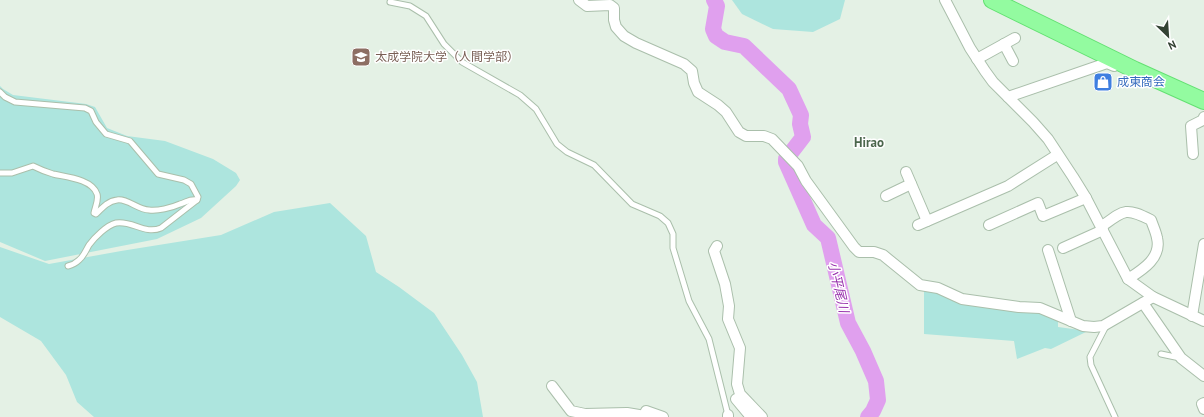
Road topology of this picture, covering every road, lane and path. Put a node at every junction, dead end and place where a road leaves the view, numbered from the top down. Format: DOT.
graph roads {
  1 [pos="578,0"];
  2 [pos="945,0"];
  3 [pos="992,0"];
  4 [pos="390,2"];
  5 [pos="1015,38"];
  6 [pos="1004,44"];
  7 [pos="977,59"];
  8 [pos="1013,61"];
  9 [pos="1119,62"];
  10 [pos="0,92"];
  11 [pos="1008,97"];
  12 [pos="1204,101"];
  13 [pos="1204,117"];
  14 [pos="1193,154"];
  15 [pos="1057,155"];
  16 [pos="906,172"];
  17 [pos="0,173"];
  18 [pos="911,184"];
  19 [pos="886,196"];
  20 [pos="1086,198"];
  21 [pos="197,200"];
  22 [pos="989,225"];
  23 [pos="1102,228"];
  24 [pos="1204,244"];
  25 [pos="717,246"];
  26 [pos="1063,248"];
  27 [pos="1048,250"];
  28 [pos="1202,260"];
  29 [pos="68,266"];
  30 [pos="1128,279"];
  31 [pos="1153,297"];
  32 [pos="1143,303"];
  33 [pos="1192,316"];
  34 [pos="1071,321"];
  35 [pos="1204,321"];
  36 [pos="1107,323"];
  37 [pos="740,348"];
  38 [pos="1161,354"];
  39 [pos="1181,358"];
  40 [pos="1204,376"];
  41 [pos="552,386"];
  42 [pos="1204,403"];
  43 [pos="1204,409"];
  44 [pos="568,414"];
  45 [pos="648,416"];
  46 [pos="728,416"];
  47 [pos="663,417"];
  48 [pos="751,417"];
  49 [pos="762,417"];
  50 [pos="1115,417"];
  1 -- 34 [label="street"];
  2 -- 7 [label="street"];
  3 -- 9 [label="main road"];
  4 -- 46 [label="lane"];
  5 -- 6 [label="street"];
  6 -- 7 [label="street"];
  6 -- 8 [label="street"];
  7 -- 11 [label="street"];
  9 -- 11 [label="street"];
  9 -- 12 [label="main road"];
  10 -- 21 [label="lane"];
  11 -- 15 [label="street"];
  13 -- 14 [label="street"];
  15 -- 18 [label="street"];
  15 -- 20 [label="street"];
  16 -- 18 [label="street"];
  17 -- 21 [label="lane"];
  18 -- 19 [label="street"];
  20 -- 22 [label="street"];
  20 -- 23 [label="street"];
  21 -- 29 [label="lane"];
  23 -- 26 [label="street"];
  23 -- 30 [label="street"];
  23 -- 30 [label="street"];
  24 -- 28 [label="street"];
  25 -- 37 [label="street"];
  27 -- 34 [label="street"];
  28 -- 33 [label="street"];
  30 -- 31 [label="street"];
  31 -- 32 [label="street"];
  31 -- 33 [label="street"];
  32 -- 36 [label="street"];
  32 -- 39 [label="street"];
  33 -- 35 [label="street"];
  34 -- 36 [label="street"];
  36 -- 50 [label="lane"];
  37 -- 48 [label="street"];
  37 -- 49 [label="street"];
  38 -- 39 [label="lane"];
  39 -- 40 [label="street"];
  41 -- 44 [label="street"];
  42 -- 43 [label="street"];
  44 -- 45 [label="street"];
  45 -- 47 [label="street"];
}
